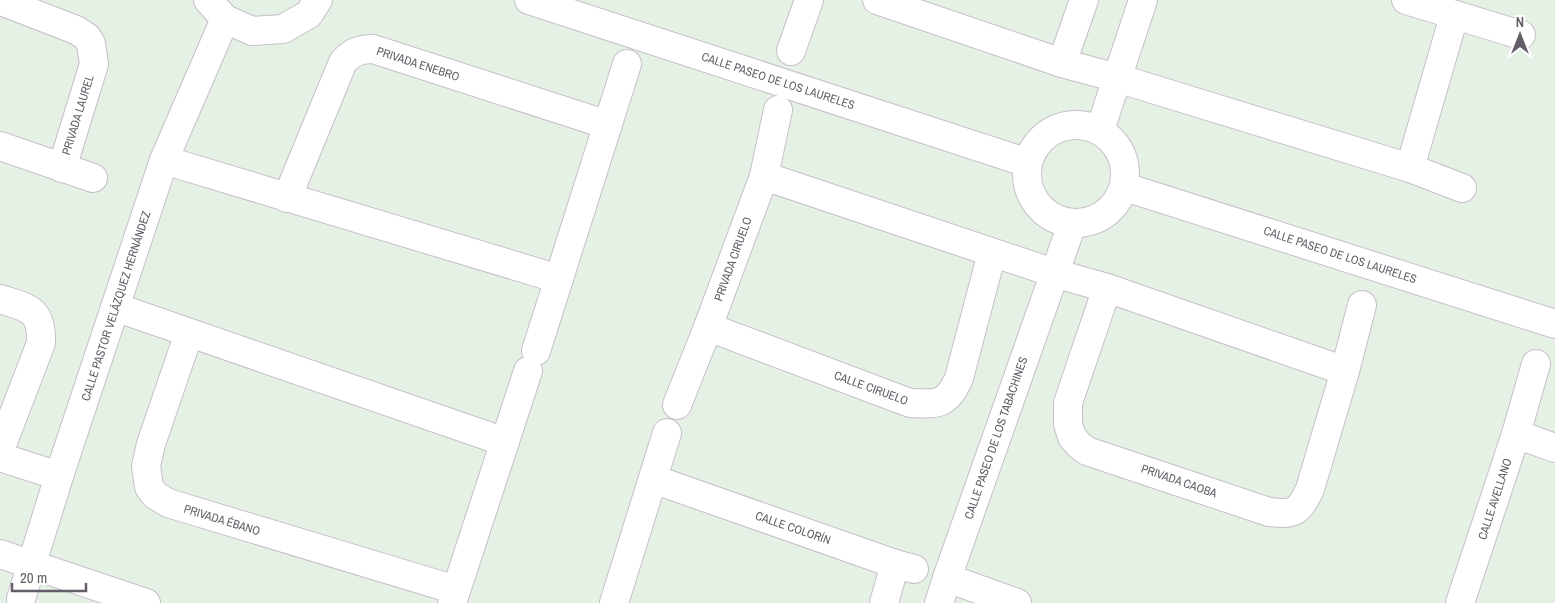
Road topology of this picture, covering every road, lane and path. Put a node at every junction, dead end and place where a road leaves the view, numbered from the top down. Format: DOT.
graph roads {
  1 [pos="318,0"];
  2 [pos="529,0"];
  3 [pos="809,0"];
  4 [pos="877,0"];
  5 [pos="1084,0"];
  6 [pos="1142,0"];
  7 [pos="1406,0"];
  8 [pos="1,2"];
  9 [pos="216,10"];
  10 [pos="1454,16"];
  11 [pos="1521,35"];
  12 [pos="791,51"];
  13 [pos="1062,63"];
  14 [pos="627,64"];
  15 [pos="1117,78"];
  16 [pos="778,110"];
  17 [pos="608,125"];
  18 [pos="1100,130"];
  19 [pos="0,146"];
  20 [pos="164,160"];
  21 [pos="1028,163"];
  22 [pos="62,168"];
  23 [pos="1410,168"];
  24 [pos="764,176"];
  25 [pos="93,178"];
  26 [pos="1125,187"];
  27 [pos="1462,188"];
  28 [pos="287,198"];
  29 [pos="1072,224"];
  30 [pos="992,253"];
  31 [pos="1054,273"];
  32 [pos="559,280"];
  33 [pos="1107,288"];
  34 [pos="0,299"];
  35 [pos="1362,305"];
  36 [pos="116,307"];
  37 [pos="1555,324"];
  38 [pos="708,327"];
  39 [pos="190,333"];
  40 [pos="1536,364"];
  41 [pos="1345,370"];
  42 [pos="678,405"];
  43 [pos="667,433"];
  44 [pos="1516,434"];
  45 [pos="504,442"];
  46 [pos="1555,448"];
  47 [pos="0,450"];
  48 [pos="0,457"];
  49 [pos="59,476"];
  50 [pos="652,479"];
  51 [pos="0,554"];
  52 [pos="31,565"];
  53 [pos="943,590"];
  54 [pos="454,597"];
  55 [pos="18,598"];
  56 [pos="146,603"];
  57 [pos="614,603"];
  58 [pos="884,603"];
  59 [pos="1015,603"];
  60 [pos="1460,603"];
  1 -- 9 [label="street"];
  2 -- 21 [label="street, CALLE PASEO DE LOS LAURELES"];
  3 -- 12 [label="street"];
  4 -- 13 [label="street"];
  5 -- 13 [label="street"];
  6 -- 15 [label="street"];
  7 -- 10 [label="street"];
  8 -- 22 [label="street, PRIVADA LAUREL"];
  9 -- 20 [label="street, CALLE PASTOR VELÁZQUEZ HERNÁNDEZ"];
  10 -- 11 [label="street"];
  10 -- 23 [label="street"];
  13 -- 15 [label="street"];
  14 -- 17 [label="street"];
  15 -- 18 [label="street"];
  15 -- 23 [label="street"];
  16 -- 24 [label="street, PRIVADA CIRUELO"];
  17 -- 28 [label="street, PRIVADA ENEBRO"];
  17 -- 32 [label="street"];
  18 -- 21 [label="street"];
  18 -- 26 [label="street"];
  19 -- 22 [label="street, PRIVADA LAUREL"];
  20 -- 28 [label="street"];
  20 -- 36 [label="street, CALLE PASTOR VELÁZQUEZ HERNÁNDEZ"];
  21 -- 29 [label="street"];
  22 -- 25 [label="street, PRIVADA LAUREL"];
  23 -- 27 [label="street"];
  24 -- 30 [label="street"];
  24 -- 38 [label="street, PRIVADA CIRUELO"];
  26 -- 29 [label="street"];
  26 -- 37 [label="street, CALLE PASEO DE LOS LAURELES"];
  28 -- 32 [label="street"];
  29 -- 31 [label="street, CALLE PASEO DE LOS TABACHINES"];
  30 -- 31 [label="street"];
  30 -- 38 [label="street, CALLE CIRUELO"];
  31 -- 33 [label="street"];
  31 -- 53 [label="street, CALLE PASEO DE LOS TABACHINES"];
  32 -- 45 [label="street, PRIVADA ÉBANO"];
  33 -- 41 [label="street"];
  33 -- 41 [label="street, PRIVADA CAOBA"];
  34 -- 47 [label="street"];
  35 -- 41 [label="street, PRIVADA CAOBA"];
  36 -- 39 [label="street"];
  36 -- 49 [label="street, CALLE PASTOR VELÁZQUEZ HERNÁNDEZ"];
  38 -- 42 [label="street, PRIVADA CIRUELO"];
  39 -- 45 [label="street"];
  39 -- 54 [label="street, PRIVADA ÉBANO"];
  40 -- 44 [label="street, CALLE AVELLANO"];
  43 -- 50 [label="street"];
  44 -- 46 [label="street"];
  44 -- 60 [label="street, CALLE AVELLANO"];
  45 -- 54 [label="street, PRIVADA ÉBANO"];
  48 -- 49 [label="street"];
  49 -- 52 [label="street, CALLE PASTOR VELÁZQUEZ HERNÁNDEZ"];
  50 -- 57 [label="street"];
  50 -- 58 [label="street, CALLE COLORÍN"];
  51 -- 52 [label="street"];
  52 -- 55 [label="street, CALLE PASTOR VELÁZQUEZ HERNÁNDEZ"];
  52 -- 56 [label="street"];
  53 -- 59 [label="street"];
}
